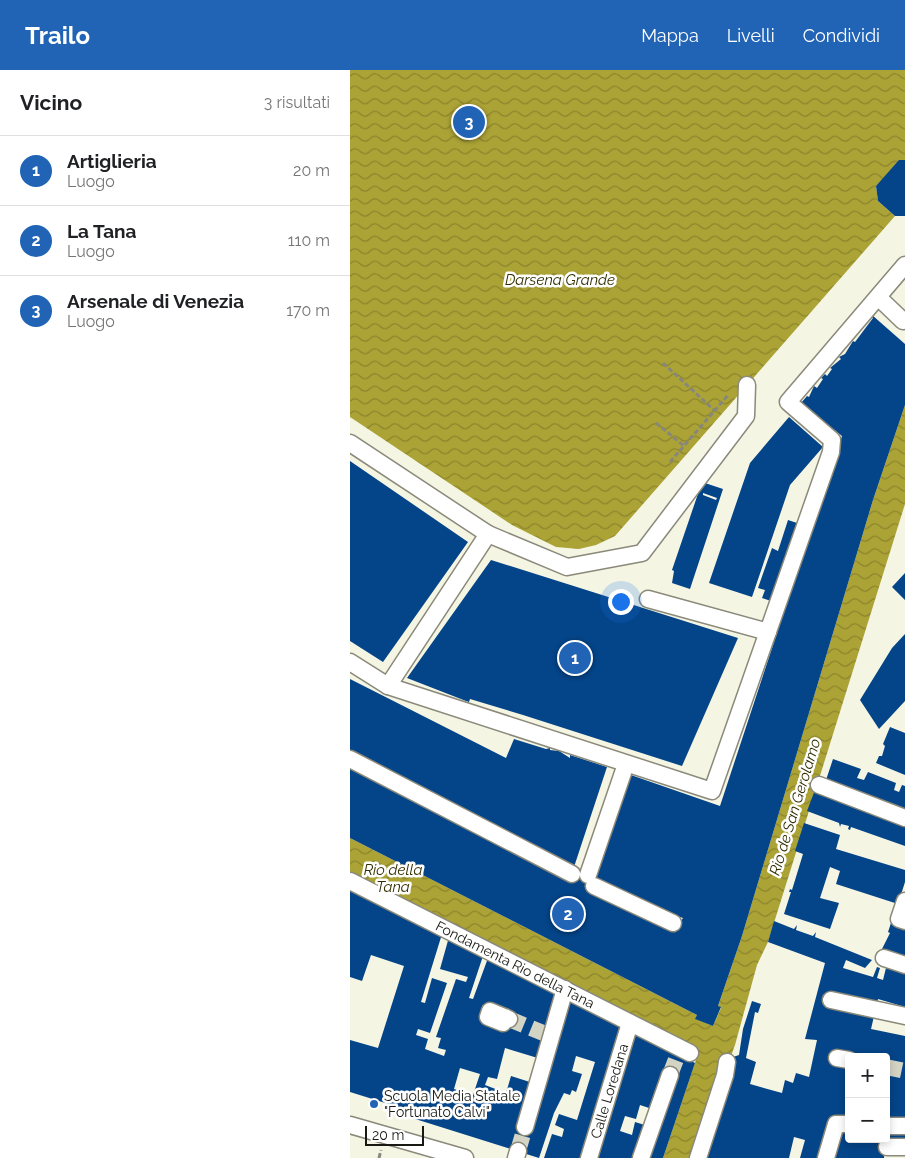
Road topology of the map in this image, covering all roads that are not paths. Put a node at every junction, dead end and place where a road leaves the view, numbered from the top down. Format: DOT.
graph roads {
  1 [pos="905,265"];
  2 [pos="878,297"];
  3 [pos="903,321"];
  4 [pos="747,385"];
  5 [pos="350,443"];
  6 [pos="488,534"];
  7 [pos="648,599"];
  8 [pos="768,632"];
  9 [pos="350,662"];
  10 [pos="388,686"];
  11 [pos="350,759"];
  12 [pos="626,764"];
  13 [pos="819,785"];
  14 [pos="905,818"];
  15 [pos="585,879"];
  16 [pos="350,881"];
  17 [pos="905,901"];
  18 [pos="905,921"];
  19 [pos="673,923"];
  20 [pos="884,958"];
  21 [pos="905,965"];
  22 [pos="565,989"];
  23 [pos="831,1000"];
  24 [pos="905,1016"];
  25 [pos="630,1023"];
  26 [pos="683,1052"];
  27 [pos="727,1062"];
  28 [pos="670,1075"];
  29 [pos="845,1124"];
  30 [pos="350,1125"];
  31 [pos="890,1126"];
  32 [pos="905,1126"];
  33 [pos="525,1127"];
  34 [pos="905,1147"];
  35 [pos="887,1148"];
  36 [pos="465,1158"];
  37 [pos="589,1158"];
  38 [pos="641,1158"];
  39 [pos="698,1158"];
  40 [pos="826,1158"];
  1 -- 2 [label="street"];
  2 -- 3 [label="street"];
  2 -- 8 [label="street"];
  4 -- 6 [label="street"];
  5 -- 6 [label="street"];
  6 -- 10 [label="street"];
  7 -- 8 [label="street"];
  8 -- 12 [label="street"];
  9 -- 10 [label="street"];
  10 -- 12 [label="street"];
  11 -- 15 [label="street"];
  12 -- 15 [label="street"];
  13 -- 14 [label="street"];
  15 -- 19 [label="street"];
  16 -- 22 [label="street, Fondamenta Rio della Tana"];
  17 -- 18 [label="street"];
  20 -- 21 [label="street"];
  22 -- 25 [label="street, Fondamenta Rio della Tana"];
  22 -- 33 [label="street"];
  23 -- 24 [label="street"];
  25 -- 26 [label="street, Fondamenta Rio della Tana"];
  25 -- 37 [label="street, Calle Loredana"];
  27 -- 39 [label="street"];
  28 -- 38 [label="street"];
  29 -- 40 [label="street"];
  30 -- 36 [label="street"];
  31 -- 32 [label="street"];
  34 -- 35 [label="street"];
}
